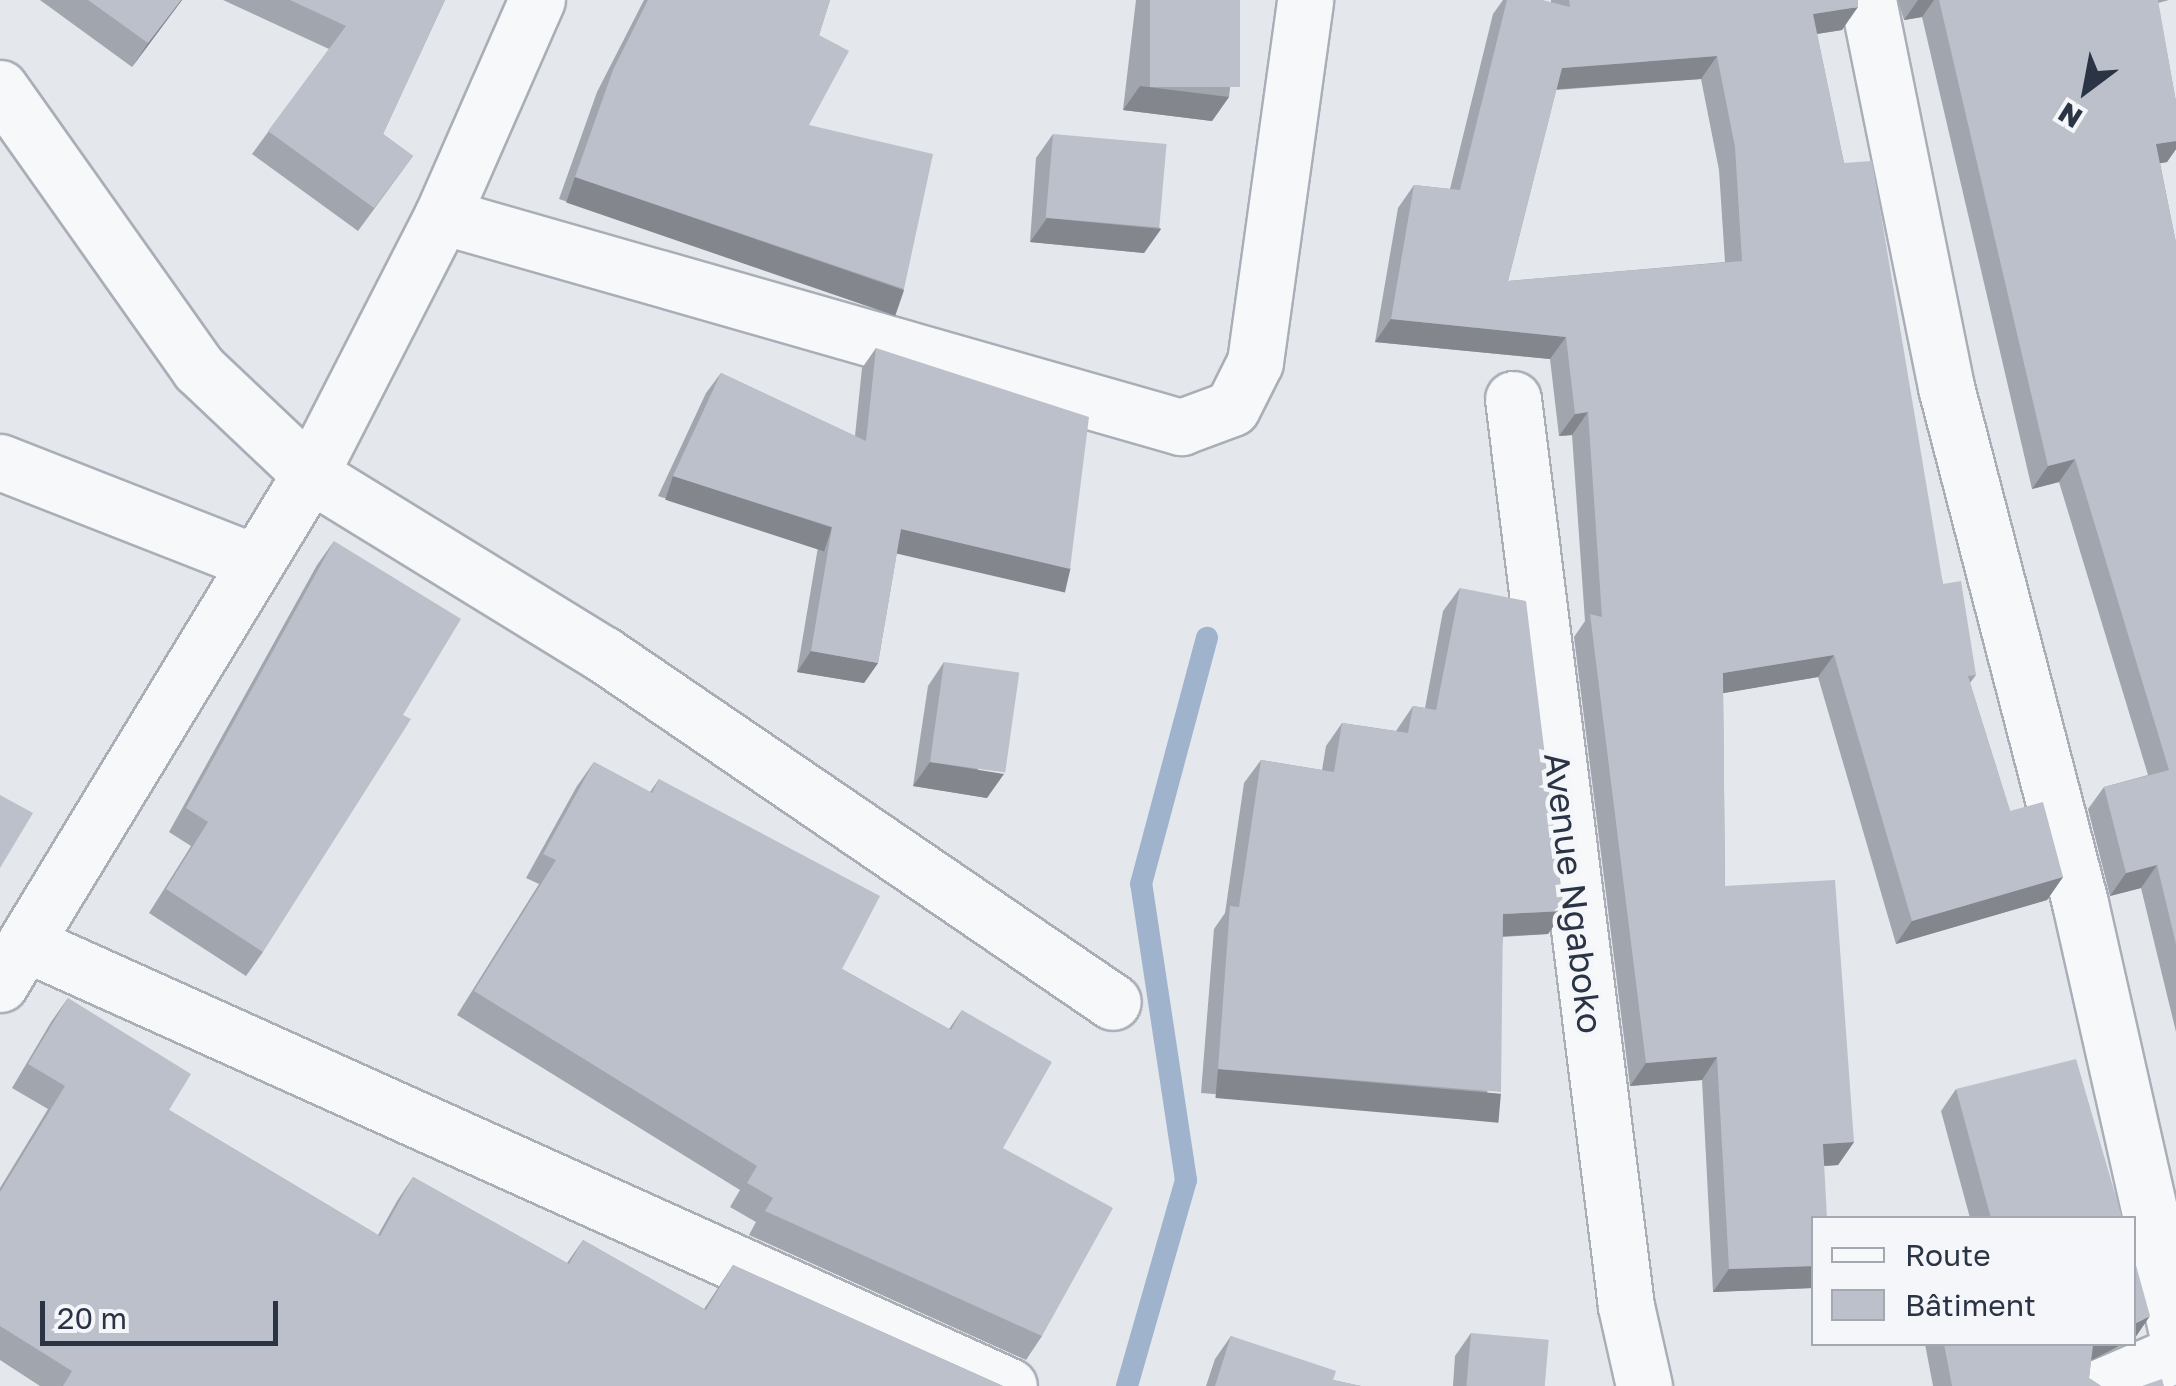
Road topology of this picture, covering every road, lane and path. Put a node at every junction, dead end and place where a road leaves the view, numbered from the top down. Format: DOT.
graph roads {
  1 [pos="537,0"];
  2 [pos="1305,0"];
  3 [pos="1868,0"];
  4 [pos="0,88"];
  5 [pos="442,216"];
  6 [pos="1513,398"];
  7 [pos="0,462"];
  8 [pos="310,474"];
  9 [pos="256,562"];
  10 [pos="13,963"];
  11 [pos="1112,1002"];
  12 [pos="2176,1329"];
  13 [pos="2176,1354"];
  14 [pos="1010,1386"];
  15 [pos="1644,1386"];
  16 [pos="2102,1386"];
  1 -- 5 [label="street"];
  2 -- 5 [label="street"];
  3 -- 12 [label="street"];
  4 -- 8 [label="street"];
  5 -- 8 [label="street"];
  6 -- 15 [label="street, Avenue Ngaboko"];
  7 -- 9 [label="street"];
  8 -- 9 [label="street"];
  8 -- 11 [label="street"];
  9 -- 10 [label="street"];
  10 -- 14 [label="street"];
  13 -- 16 [label="street"];
}
